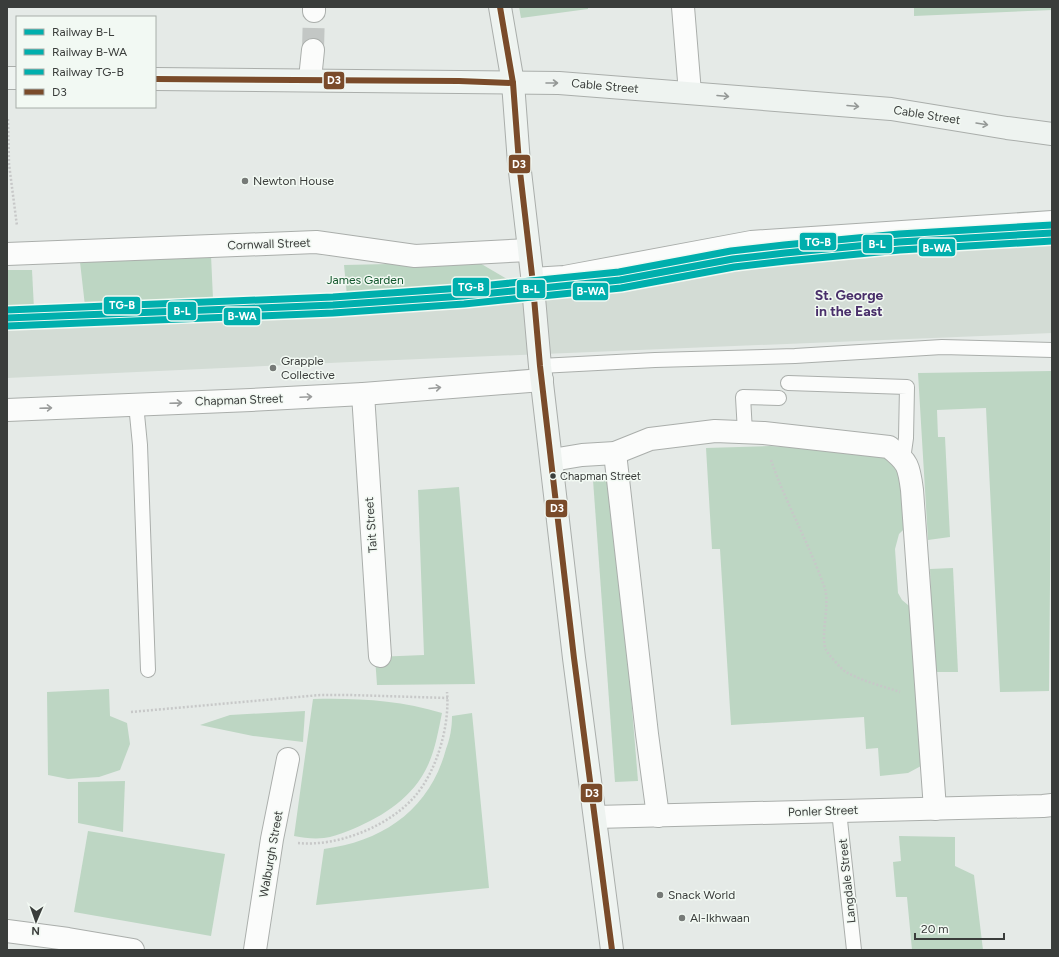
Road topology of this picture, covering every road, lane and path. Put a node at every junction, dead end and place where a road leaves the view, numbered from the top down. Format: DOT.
graph roads {
  1 [pos="500,7"];
  2 [pos="683,7"];
  3 [pos="313,50"];
  4 [pos="156,79"];
  5 [pos="310,80"];
  6 [pos="513,83"];
  7 [pos="690,93"];
  8 [pos="8,119"];
  9 [pos="1052,134"];
  10 [pos="1052,218"];
  11 [pos="529,250"];
  12 [pos="14,254"];
  13 [pos="532,275"];
  14 [pos="1052,350"];
  15 [pos="541,373"];
  16 [pos="788,383"];
  17 [pos="363,394"];
  18 [pos="779,398"];
  19 [pos="136,404"];
  20 [pos="7,410"];
  21 [pos="754,433"];
  22 [pos="615,453"];
  23 [pos="903,458"];
  24 [pos="552,460"];
  25 [pos="380,656"];
  26 [pos="148,670"];
  27 [pos="447,692"];
  28 [pos="448,698"];
  29 [pos="927,698"];
  30 [pos="131,712"];
  31 [pos="288,759"];
  32 [pos="1052,805"];
  33 [pos="935,808"];
  34 [pos="838,811"];
  35 [pos="658,816"];
  36 [pos="595,817"];
  37 [pos="272,839"];
  38 [pos="7,931"];
  39 [pos="133,950"];
  40 [pos="255,950"];
  41 [pos="612,950"];
  42 [pos="854,950"];
  1 -- 6 [label="main road"];
  2 -- 7 [label="street"];
  3 -- 5 [label="street"];
  4 -- 5 [label="main road, Cable Street"];
  5 -- 6 [label="main road, Cable Street"];
  6 -- 7 [label="main road, Cable Street, one-way"];
  6 -- 11 [label="main road"];
  7 -- 9 [label="main road, Cable Street, one-way"];
  8 -- 12 [label="path"];
  10 -- 13 [label="lane"];
  11 -- 12 [label="street, Cornwall Street"];
  11 -- 13 [label="main road"];
  13 -- 15 [label="main road"];
  14 -- 15 [label="lane"];
  17 -- 15 [label="street, Chapman Street, one-way"];
  15 -- 24 [label="main road"];
  16 -- 23 [label="lane"];
  19 -- 17 [label="street, Chapman Street, one-way"];
  17 -- 25 [label="street, Tait Street"];
  18 -- 21 [label="lane"];
  20 -- 19 [label="street, Chapman Street, one-way"];
  19 -- 26 [label="lane"];
  21 -- 22 [label="street"];
  21 -- 23 [label="street"];
  21 -- 29 [label="path"];
  22 -- 24 [label="street"];
  22 -- 35 [label="street"];
  23 -- 29 [label="street"];
  24 -- 36 [label="main road"];
  27 -- 28 [label="path"];
  28 -- 30 [label="path"];
  28 -- 37 [label="path"];
  29 -- 33 [label="street"];
  31 -- 37 [label="street, Walburgh Street"];
  32 -- 33 [label="street, Ponler Street"];
  33 -- 34 [label="street, Ponler Street"];
  34 -- 35 [label="street, Ponler Street"];
  34 -- 42 [label="lane, Langdale Street"];
  35 -- 36 [label="street, Ponler Street"];
  36 -- 41 [label="main road"];
  37 -- 40 [label="street, Walburgh Street"];
  38 -- 39 [label="street"];
}
